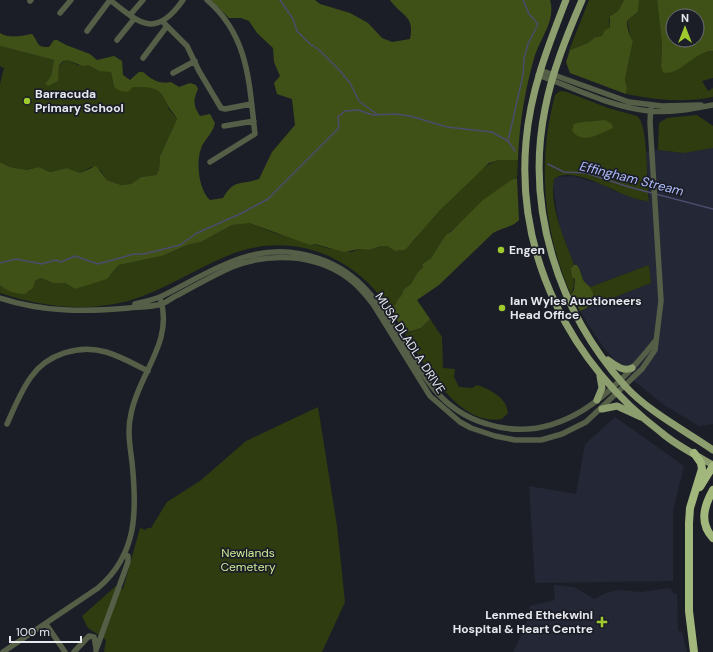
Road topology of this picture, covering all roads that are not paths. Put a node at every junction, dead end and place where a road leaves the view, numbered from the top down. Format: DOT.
graph roads {
  1 [pos="71,0"];
  2 [pos="110,0"];
  3 [pos="143,0"];
  4 [pos="183,0"];
  5 [pos="207,0"];
  6 [pos="566,0"];
  7 [pos="582,0"];
  8 [pos="60,13"];
  9 [pos="132,17"];
  10 [pos="165,24"];
  11 [pos="87,30"];
  12 [pos="117,40"];
  13 [pos="142,58"];
  14 [pos="195,60"];
  15 [pos="173,73"];
  16 [pos="539,73"];
  17 [pos="552,78"];
  18 [pos="252,104"];
  19 [pos="712,105"];
  20 [pos="651,108"];
  21 [pos="254,121"];
  22 [pos="224,126"];
  23 [pos="210,162"];
  24 [pos="160,297"];
  25 [pos="0,298"];
  26 [pos="162,304"];
  27 [pos="122,308"];
  28 [pos="656,340"];
  29 [pos="599,354"];
  30 [pos="632,368"];
  31 [pos="148,371"];
  32 [pos="599,375"];
  33 [pos="621,380"];
  34 [pos="626,386"];
  35 [pos="616,391"];
  36 [pos="597,400"];
  37 [pos="602,409"];
  38 [pos="643,418"];
  39 [pos="7,424"];
  40 [pos="713,450"];
  41 [pos="694,453"];
  42 [pos="713,466"];
  43 [pos="696,490"];
  44 [pos="712,494"];
  45 [pos="713,538"];
  46 [pos="124,554"];
  47 [pos="46,624"];
  48 [pos="97,651"];
  49 [pos="3,652"];
  50 [pos="64,652"];
  51 [pos="74,652"];
  52 [pos="694,652"];
  1 -- 8 [label="street"];
  2 -- 9 [label="street"];
  2 -- 11 [label="street"];
  3 -- 9 [label="street"];
  4 -- 10 [label="street"];
  5 -- 18 [label="street"];
  6 -- 16 [label="main road"];
  7 -- 17 [label="main road"];
  9 -- 10 [label="street"];
  9 -- 12 [label="street"];
  10 -- 13 [label="street"];
  10 -- 14 [label="street"];
  14 -- 15 [label="street"];
  14 -- 18 [label="street"];
  16 -- 17 [label="street"];
  16 -- 32 [label="main road"];
  17 -- 20 [label="street"];
  17 -- 29 [label="main road"];
  18 -- 21 [label="street"];
  19 -- 20 [label="street"];
  20 -- 28 [label="street, MUSA DLADLA DRIVE"];
  21 -- 22 [label="street"];
  21 -- 23 [label="street"];
  24 -- 26 [label="street"];
  24 -- 27 [label="street, MUSA DLADLA DRIVE"];
  24 -- 36 [label="street, MUSA DLADLA DRIVE"];
  25 -- 27 [label="street, MUSA DLADLA DRIVE"];
  26 -- 27 [label="street, MUSA DLADLA DRIVE"];
  26 -- 31 [label="street"];
  26 -- 37 [label="street, MUSA DLADLA DRIVE"];
  28 -- 30 [label="street, MUSA DLADLA DRIVE"];
  28 -- 34 [label="street, MUSA DLADLA DRIVE"];
  29 -- 30 [label="main road"];
  29 -- 33 [label="main road"];
  30 -- 33 [label="street, MUSA DLADLA DRIVE"];
  31 -- 39 [label="street"];
  31 -- 46 [label="street"];
  32 -- 35 [label="main road"];
  32 -- 36 [label="main road"];
  33 -- 34 [label="main road"];
  33 -- 35 [label="street, MUSA DLADLA DRIVE"];
  34 -- 35 [label="street, MUSA DLADLA DRIVE"];
  34 -- 40 [label="main road"];
  35 -- 36 [label="street, MUSA DLADLA DRIVE"];
  35 -- 37 [label="street, MUSA DLADLA DRIVE"];
  35 -- 38 [label="main road"];
  37 -- 38 [label="main road"];
  38 -- 41 [label="main road"];
  41 -- 42 [label="main road"];
  41 -- 43 [label="highway"];
  42 -- 43 [label="highway"];
  43 -- 52 [label="highway"];
  44 -- 45 [label="highway"];
  46 -- 47 [label="street"];
  46 -- 48 [label="street"];
  47 -- 49 [label="street"];
  47 -- 50 [label="street"];
  48 -- 51 [label="street"];
}
